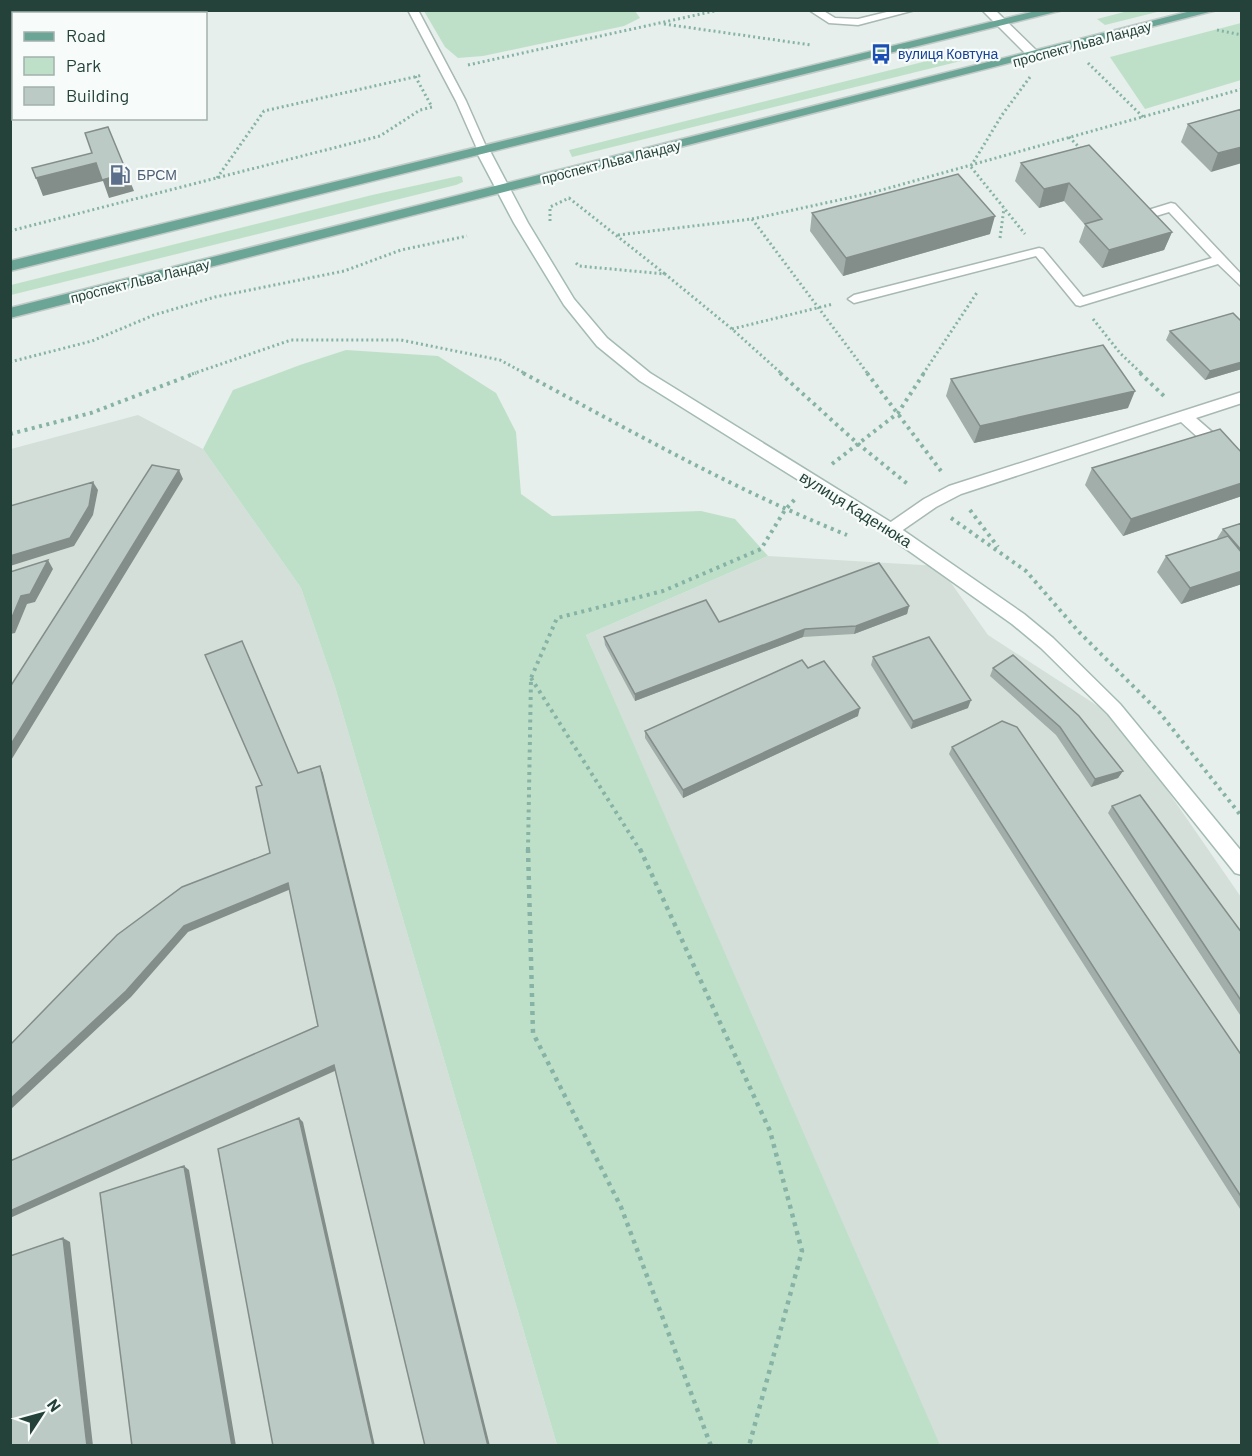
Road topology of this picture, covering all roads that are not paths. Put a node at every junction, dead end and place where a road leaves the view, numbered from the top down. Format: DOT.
graph roads {
  1 [pos="413,10"];
  2 [pos="814,10"];
  3 [pos="910,10"];
  4 [pos="988,10"];
  5 [pos="1057,10"];
  6 [pos="1211,10"];
  7 [pos="1002,24"];
  8 [pos="1035,56"];
  9 [pos="483,151"];
  10 [pos="502,189"];
  11 [pos="1128,199"];
  12 [pos="1219,260"];
  13 [pos="11,265"];
  14 [pos="1242,283"];
  15 [pos="854,299"];
  16 [pos="10,313"];
  17 [pos="1242,397"];
  18 [pos="1184,416"];
  19 [pos="1242,468"];
  20 [pos="891,530"];
  21 [pos="1242,867"];
  1 -- 9 [label="lane"];
  2 -- 3 [label="lane"];
  4 -- 7 [label="street"];
  5 -- 7 [label="main road"];
  6 -- 8 [label="main road, проспект Льва Ландау"];
  7 -- 8 [label="street"];
  7 -- 9 [label="main road"];
  8 -- 10 [label="main road, проспект Льва Ландау"];
  9 -- 10 [label="street, вулиця Каденюка"];
  9 -- 13 [label="main road"];
  10 -- 16 [label="main road, проспект Льва Ландау"];
  10 -- 20 [label="street, вулиця Каденюка"];
  11 -- 12 [label="lane"];
  12 -- 14 [label="lane"];
  12 -- 15 [label="lane"];
  17 -- 18 [label="street"];
  18 -- 19 [label="street"];
  18 -- 20 [label="street"];
  20 -- 21 [label="street, вулиця Каденюка"];
}
